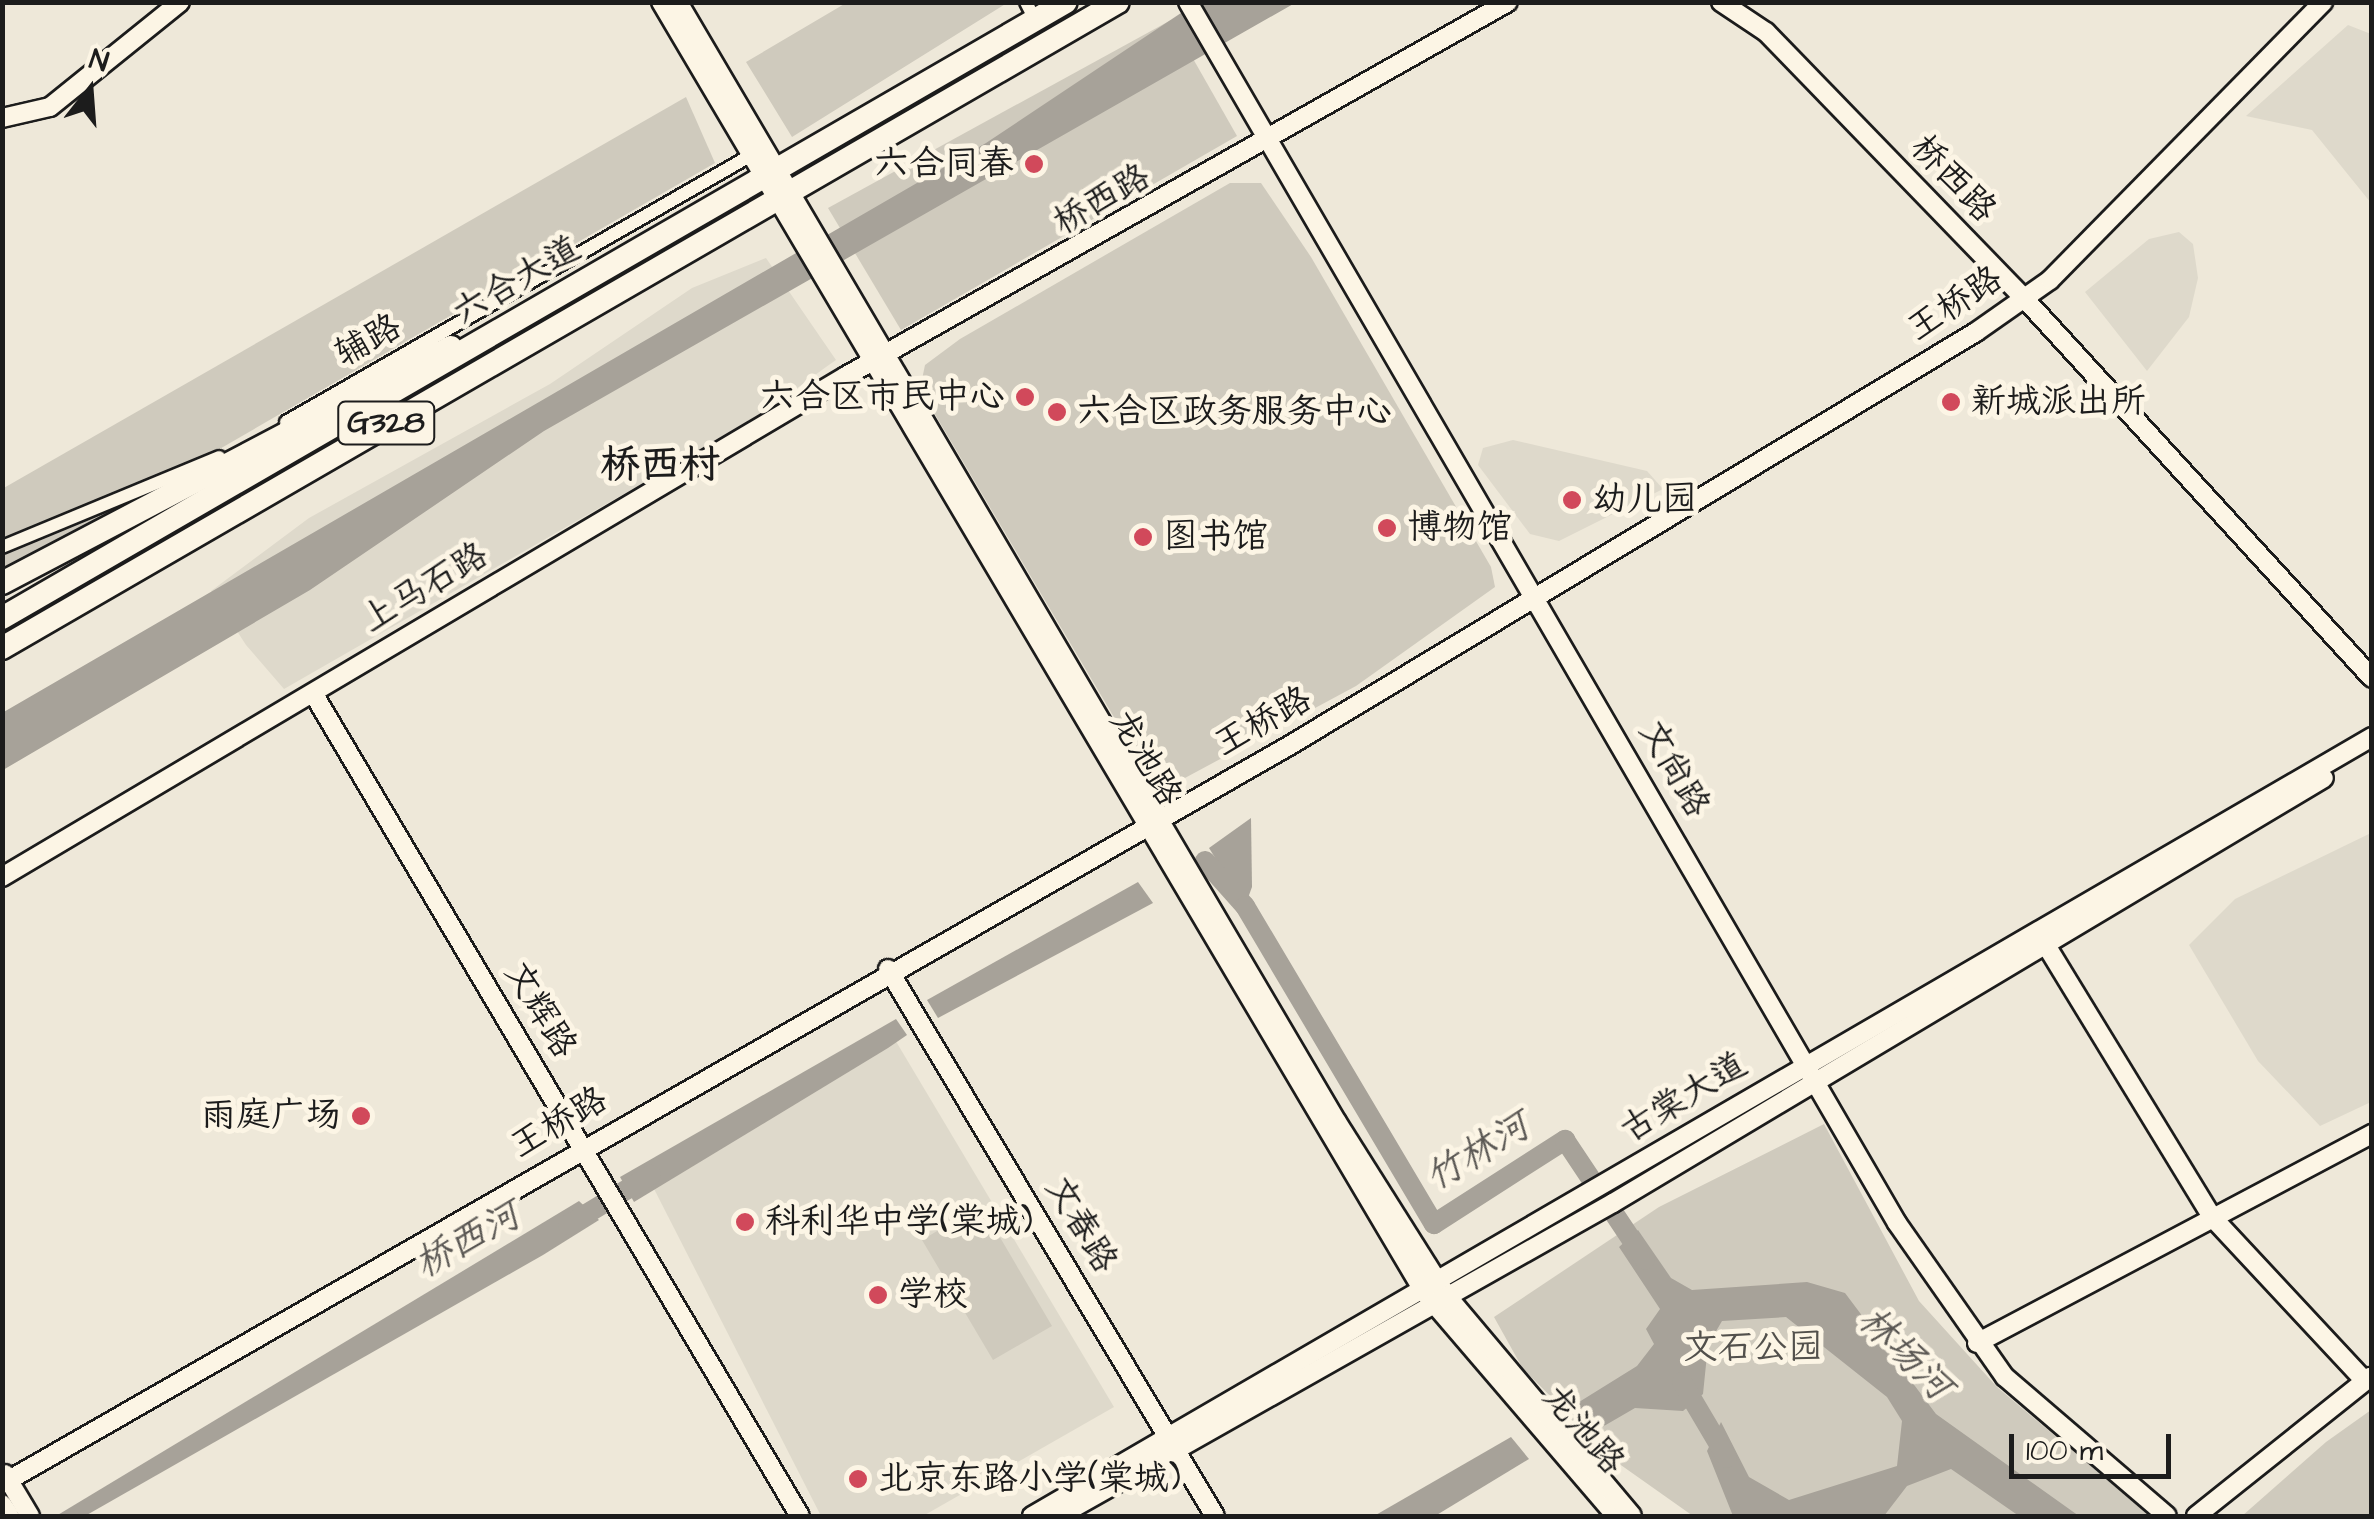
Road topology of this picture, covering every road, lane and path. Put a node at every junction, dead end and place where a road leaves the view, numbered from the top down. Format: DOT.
graph roads {
  1 [pos="180,2"];
  2 [pos="662,2"];
  3 [pos="678,2"];
  4 [pos="1066,2"];
  5 [pos="1118,2"];
  6 [pos="1188,2"];
  7 [pos="1508,2"];
  8 [pos="1722,2"];
  9 [pos="2323,2"];
  10 [pos="1030,11"];
  11 [pos="2,118"];
  12 [pos="1267,142"];
  13 [pos="748,157"];
  14 [pos="772,186"];
  15 [pos="2024,298"];
  16 [pos="497,333"];
  17 [pos="878,366"];
  18 [pos="250,453"];
  19 [pos="214,459"];
  20 [pos="2,547"];
  21 [pos="2,583"];
  22 [pos="1539,599"];
  23 [pos="2,618"];
  24 [pos="2,648"];
  25 [pos="2372,678"];
  26 [pos="314,693"];
  27 [pos="2372,737"];
  28 [pos="2372,749"];
  29 [pos="1152,820"];
  30 [pos="2,878"];
  31 [pos="2046,945"];
  32 [pos="888,969"];
  33 [pos="1806,1062"];
  34 [pos="1820,1078"];
  35 [pos="2372,1134"];
  36 [pos="583,1147"];
  37 [pos="2212,1216"];
  38 [pos="1435,1294"];
  39 [pos="1977,1343"];
  40 [pos="2368,1378"];
  41 [pos="1175,1444"];
  42 [pos="4,1478"];
  43 [pos="2,1504"];
  44 [pos="10,1516"];
  45 [pos="30,1516"];
  46 [pos="800,1516"];
  47 [pos="1032,1516"];
  48 [pos="1059,1516"];
  49 [pos="1215,1516"];
  50 [pos="1616,1516"];
  51 [pos="1632,1516"];
  52 [pos="2166,1516"];
  53 [pos="2196,1516"];
  1 -- 11 [label="street"];
  2 -- 13 [label="street, 龙池路"];
  3 -- 14 [label="street, 龙池路"];
  4 -- 10 [label="highway, 六合大道 / G328"];
  5 -- 14 [label="highway, 六合大道 / G328"];
  6 -- 12 [label="street, 文尚路"];
  7 -- 12 [label="street, 桥西路"];
  8 -- 15 [label="street, 桥西路"];
  9 -- 15 [label="street, 王桥路"];
  10 -- 14 [label="highway, 六合大道 / G328"];
  12 -- 17 [label="street, 桥西路"];
  12 -- 22 [label="street, 文尚路"];
  13 -- 14 [label="street, 龙池路"];
  13 -- 19 [label="street, 辅路"];
  14 -- 16 [label="highway, 六合大道 / G328"];
  14 -- 17 [label="street, 龙池路"];
  14 -- 24 [label="highway, 六合大道 / G328"];
  15 -- 22 [label="street, 王桥路"];
  15 -- 25 [label="street, 桥西路"];
  16 -- 18 [label="highway"];
  16 -- 23 [label="highway, 六合大道 / G328"];
  17 -- 26 [label="street, 上马石路"];
  17 -- 29 [label="street, 龙池路"];
  18 -- 19 [label="street"];
  18 -- 21 [label="highway"];
  19 -- 20 [label="street, 辅路"];
  22 -- 29 [label="street, 王桥路"];
  22 -- 33 [label="street, 文尚路"];
  26 -- 30 [label="street, 上马石路"];
  26 -- 36 [label="street, 文辉路"];
  27 -- 33 [label="street, 古棠大道"];
  28 -- 31 [label="street, 古棠大道"];
  29 -- 32 [label="street, 王桥路"];
  29 -- 38 [label="street, 龙池路"];
  31 -- 34 [label="street, 古棠大道"];
  31 -- 37 [label="street"];
  32 -- 36 [label="street, 王桥路"];
  32 -- 41 [label="street, 文春路"];
  33 -- 34 [label="street, 文尚路"];
  33 -- 38 [label="street, 古棠大道"];
  34 -- 38 [label="street, 古棠大道"];
  34 -- 39 [label="street, 文尚路"];
  35 -- 37 [label="street"];
  36 -- 42 [label="street, 王桥路"];
  36 -- 46 [label="street, 文辉路"];
  37 -- 39 [label="street"];
  37 -- 40 [label="street"];
  38 -- 41 [label="street, 古棠大道"];
  38 -- 50 [label="street, 龙池路"];
  38 -- 51 [label="street, 龙池路"];
  39 -- 52 [label="street, 文尚路"];
  40 -- 53 [label="street"];
  41 -- 47 [label="street, 古棠大道"];
  41 -- 48 [label="street, 古棠大道"];
  41 -- 49 [label="street, 文春路"];
  42 -- 45 [label="street"];
  43 -- 44 [label="street"];
}
